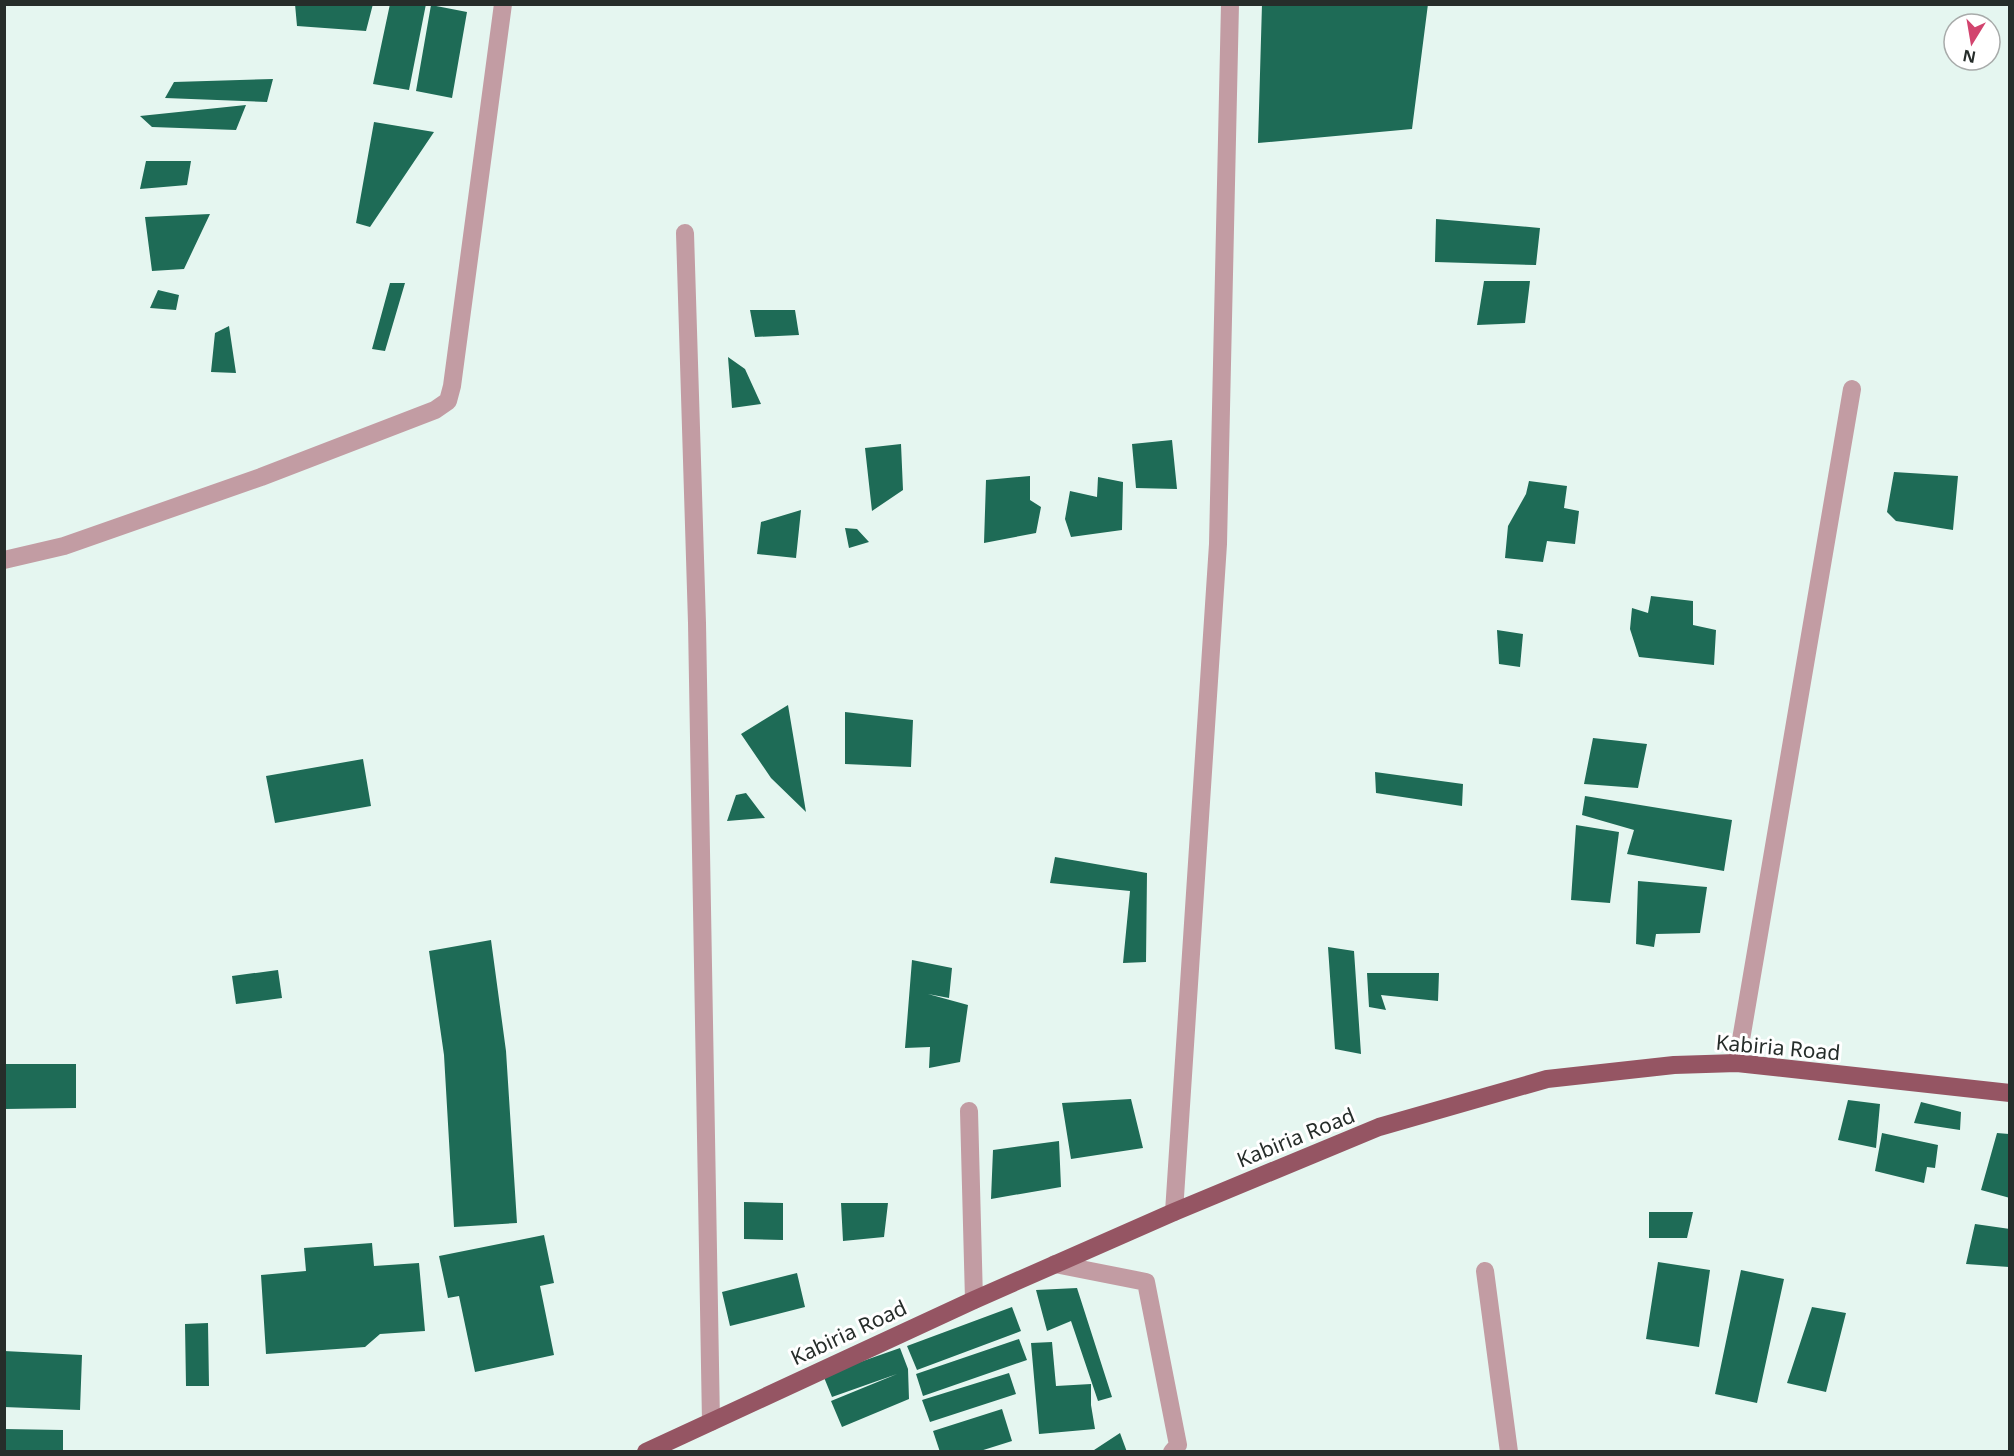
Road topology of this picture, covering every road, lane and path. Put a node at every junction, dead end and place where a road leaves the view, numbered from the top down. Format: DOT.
graph roads {
  1 [pos="502,4"];
  2 [pos="1230,4"];
  3 [pos="685,233"];
  4 [pos="1852,389"];
  5 [pos="4,560"];
  6 [pos="1737,1063"];
  7 [pos="2010,1093"];
  8 [pos="969,1111"];
  9 [pos="1174,1212"];
  10 [pos="1055,1264"];
  11 [pos="1485,1271"];
  12 [pos="974,1300"];
  13 [pos="711,1422"];
  14 [pos="646,1452"];
  15 [pos="1172,1452"];
  16 [pos="1509,1452"];
  1 -- 5 [label="street"];
  2 -- 9 [label="street"];
  3 -- 13 [label="street"];
  4 -- 6 [label="street"];
  6 -- 7 [label="main road, Kabiria Road"];
  6 -- 9 [label="main road, Kabiria Road"];
  8 -- 12 [label="street"];
  9 -- 10 [label="main road, Kabiria Road"];
  10 -- 12 [label="main road, Kabiria Road"];
  10 -- 15 [label="street"];
  11 -- 16 [label="street"];
  12 -- 13 [label="main road, Kabiria Road"];
  13 -- 14 [label="main road, Kabiria Road"];
}
